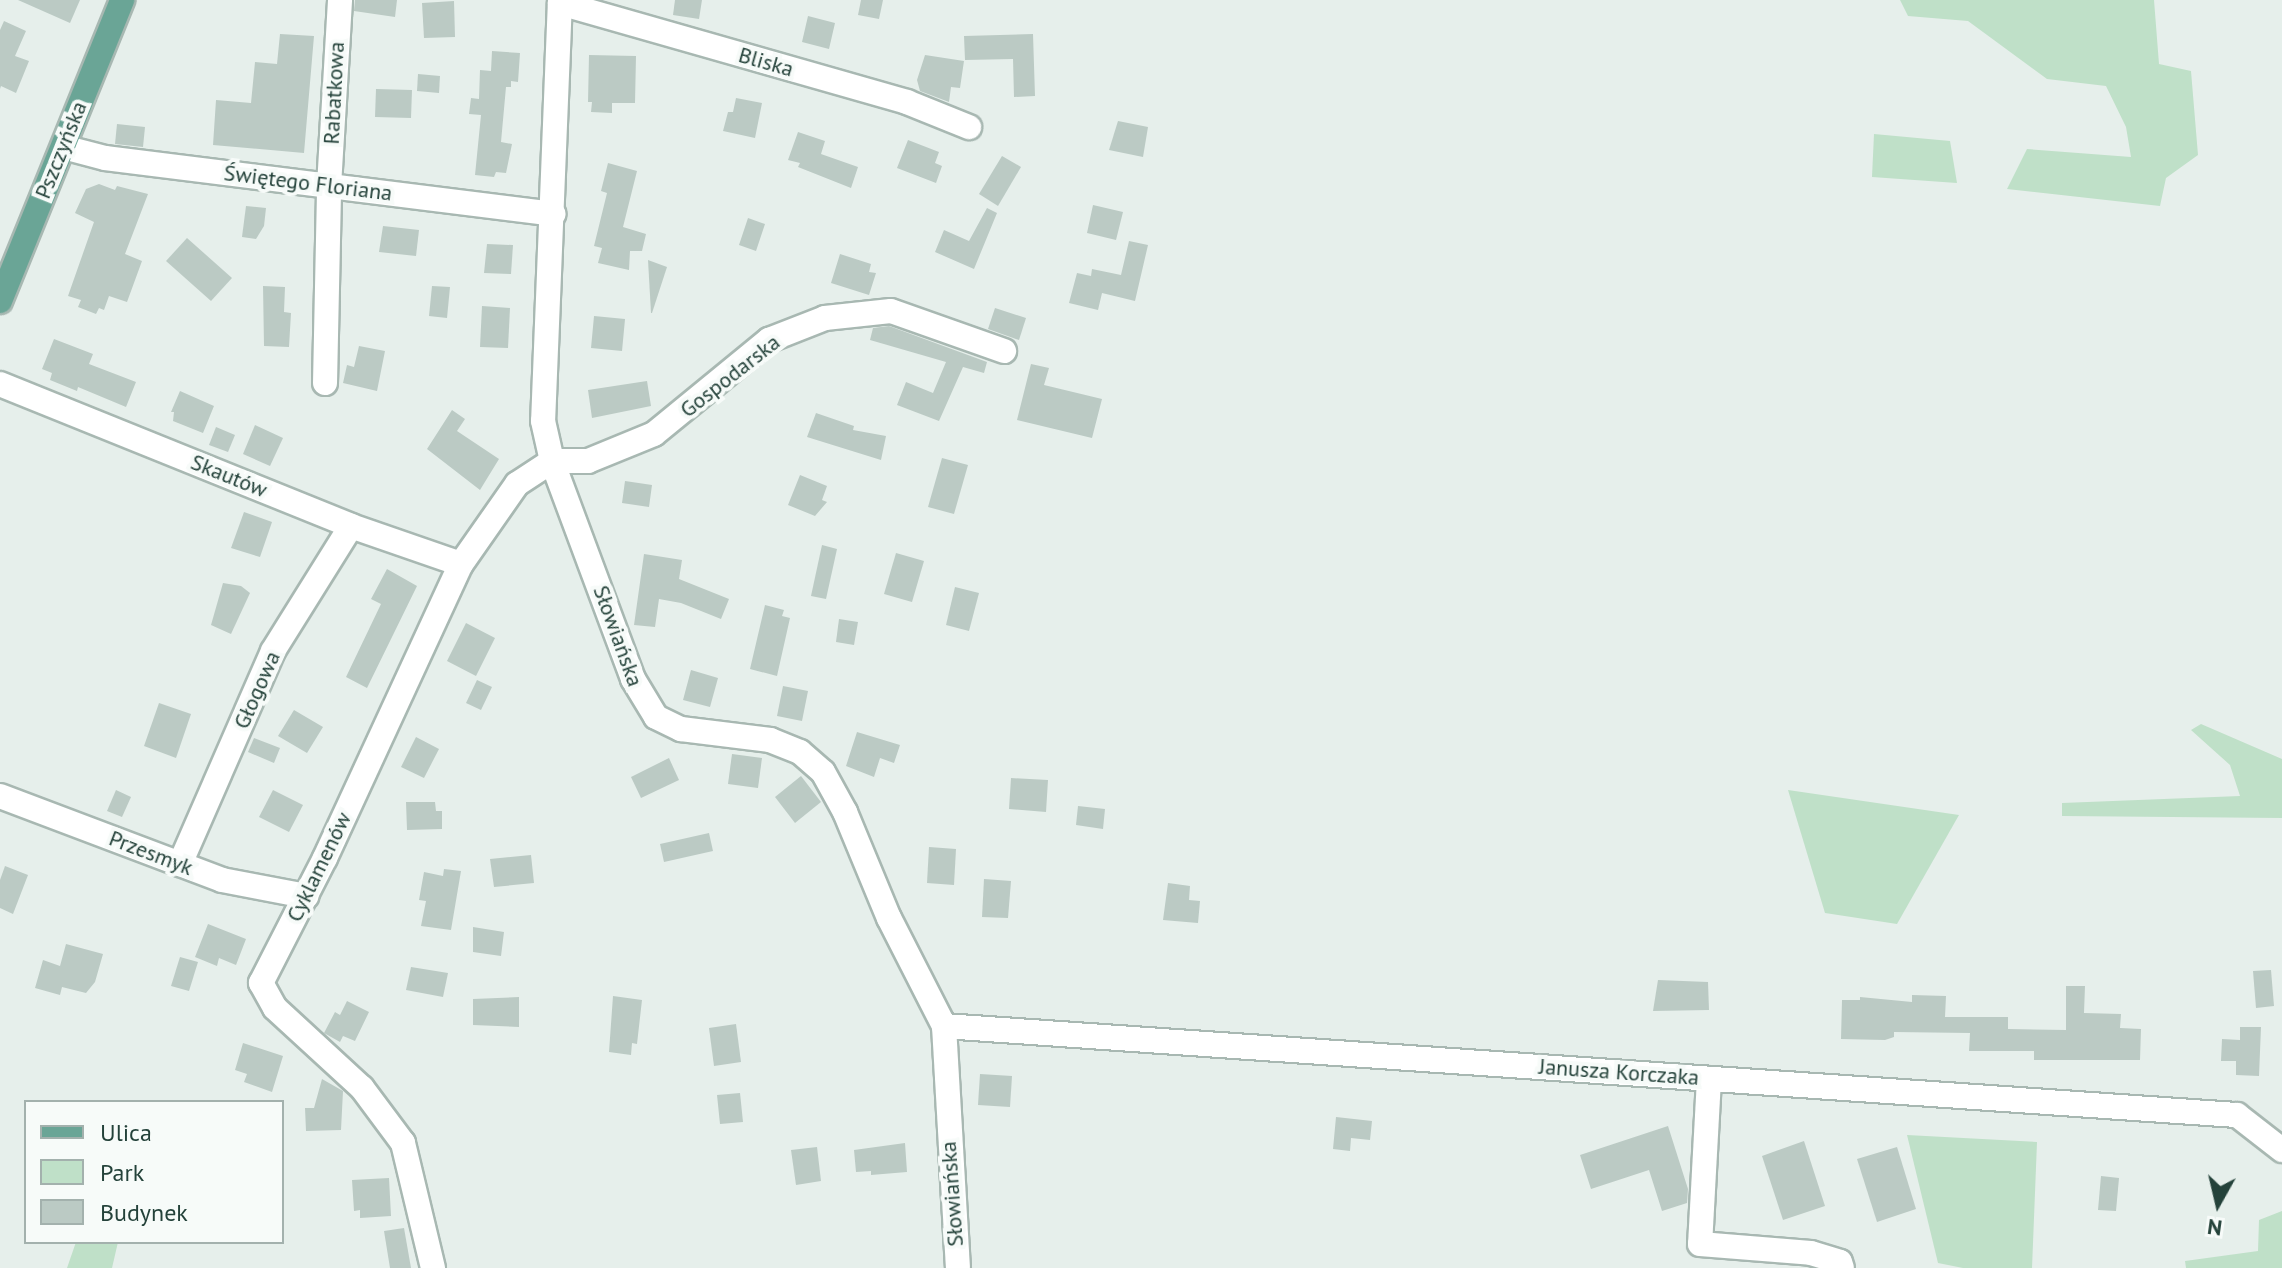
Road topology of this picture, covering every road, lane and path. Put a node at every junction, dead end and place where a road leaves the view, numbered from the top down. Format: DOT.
graph roads {
  1 [pos="122,0"];
  2 [pos="340,0"];
  3 [pos="560,2"];
  4 [pos="969,127"];
  5 [pos="63,147"];
  6 [pos="329,186"];
  7 [pos="554,214"];
  8 [pos="0,301"];
  9 [pos="1004,351"];
  10 [pos="325,383"];
  11 [pos="0,384"];
  12 [pos="552,461"];
  13 [pos="351,526"];
  14 [pos="461,564"];
  15 [pos="0,796"];
  16 [pos="180,864"];
  17 [pos="306,896"];
  18 [pos="944,1026"];
  19 [pos="1709,1079"];
  20 [pos="2282,1150"];
  21 [pos="1701,1256"];
  22 [pos="433,1268"];
  23 [pos="958,1268"];
  24 [pos="1842,1268"];
  1 -- 5 [label="main road, Pszczyńska"];
  2 -- 6 [label="street, Rabatkowa"];
  3 -- 4 [label="street, Bliska"];
  3 -- 7 [label="street, Słowiańska"];
  5 -- 6 [label="street, Świętego Floriana"];
  5 -- 8 [label="main road, Pszczyńska"];
  6 -- 7 [label="street, Świętego Floriana"];
  6 -- 10 [label="street, Rabatkowa"];
  7 -- 12 [label="street, Słowiańska"];
  9 -- 12 [label="street, Gospodarska"];
  11 -- 13 [label="street, Skautów"];
  12 -- 14 [label="street, Cyklamenów"];
  12 -- 18 [label="street, Słowiańska"];
  13 -- 14 [label="street, Skautów"];
  13 -- 16 [label="street, Głogowa"];
  14 -- 17 [label="street, Cyklamenów"];
  15 -- 16 [label="street, Przesmyk"];
  16 -- 17 [label="street, Przesmyk"];
  17 -- 22 [label="street, Cyklamenów"];
  18 -- 19 [label="street, Janusza Korczaka"];
  18 -- 23 [label="street, Słowiańska"];
  19 -- 20 [label="street, Janusza Korczaka"];
  19 -- 21 [label="street"];
  21 -- 24 [label="street"];
}
